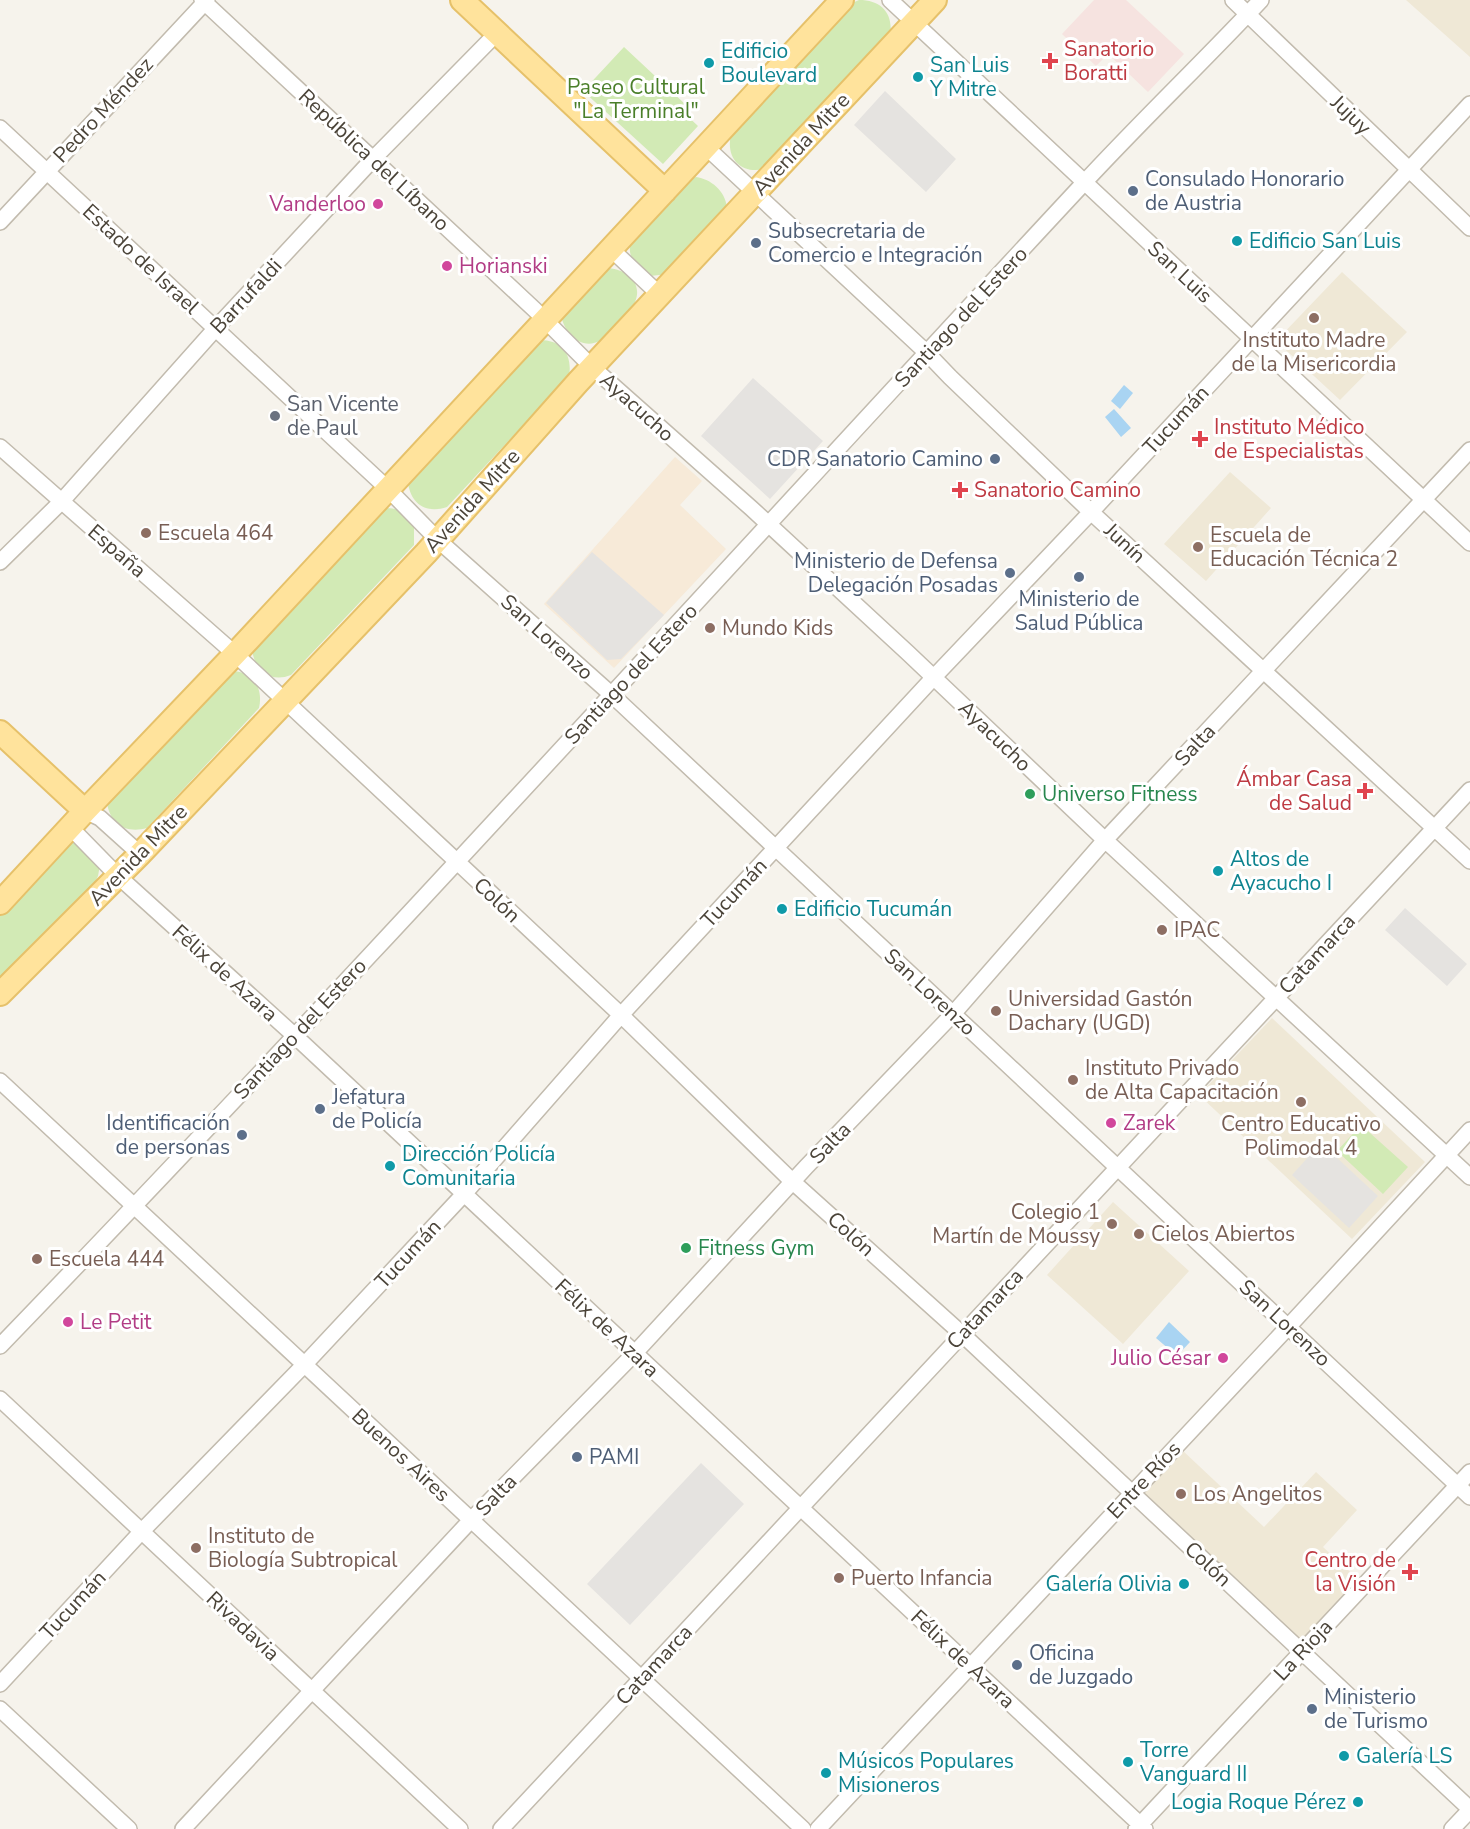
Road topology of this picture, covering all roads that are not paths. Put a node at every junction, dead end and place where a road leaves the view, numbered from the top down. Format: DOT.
graph roads {
  1 [pos="462,0"];
  2 [pos="842,0"];
  3 [pos="890,0"];
  4 [pos="935,0"];
  5 [pos="1233,0"];
  6 [pos="1261,0"];
  7 [pos="205,1"];
  8 [pos="1248,14"];
  9 [pos="915,22"];
  10 [pos="497,33"];
  11 [pos="1470,104"];
  12 [pos="0,128"];
  13 [pos="706,147"];
  14 [pos="373,159"];
  15 [pos="46,170"];
  16 [pos="1408,170"];
  17 [pos="1084,183"];
  18 [pos="665,191"];
  19 [pos="754,193"];
  20 [pos="0,222"];
  21 [pos="1470,228"];
  22 [pos="611,249"];
  23 [pos="660,295"];
  24 [pos="546,320"];
  25 [pos="216,328"];
  26 [pos="1251,339"];
  27 [pos="927,353"];
  28 [pos="592,367"];
  29 [pos="0,447"];
  30 [pos="1470,450"];
  31 [pos="388,489"];
  32 [pos="1424,500"];
  33 [pos="61,502"];
  34 [pos="1091,512"];
  35 [pos="769,525"];
  36 [pos="438,540"];
  37 [pos="1470,543"];
  38 [pos="0,562"];
  39 [pos="235,654"];
  40 [pos="1263,671"];
  41 [pos="934,677"];
  42 [pos="612,695"];
  43 [pos="285,702"];
  44 [pos="0,732"];
  45 [pos="1470,790"];
  46 [pos="77,819"];
  47 [pos="1434,828"];
  48 [pos="1105,840"];
  49 [pos="776,848"];
  50 [pos="140,854"];
  51 [pos="1470,861"];
  52 [pos="455,862"];
  53 [pos="118,876"];
  54 [pos="0,903"];
  55 [pos="0,994"];
  56 [pos="1276,998"];
  57 [pos="953,1014"];
  58 [pos="621,1015"];
  59 [pos="295,1036"];
  60 [pos="0,1081"];
  61 [pos="1470,1130"];
  62 [pos="1446,1155"];
  63 [pos="1118,1168"];
  64 [pos="1470,1177"];
  65 [pos="793,1182"];
  66 [pos="464,1194"];
  67 [pos="135,1206"];
  68 [pos="1288,1327"];
  69 [pos="962,1334"];
  70 [pos="0,1346"];
  71 [pos="634,1354"];
  72 [pos="305,1364"];
  73 [pos="0,1399"];
  74 [pos="1470,1472"];
  75 [pos="1458,1485"];
  76 [pos="1132,1493"];
  77 [pos="1470,1497"];
  78 [pos="801,1508"];
  79 [pos="471,1520"];
  80 [pos="142,1531"];
  81 [pos="1302,1652"];
  82 [pos="970,1666"];
  83 [pos="641,1679"];
  84 [pos="0,1684"];
  85 [pos="312,1691"];
  86 [pos="0,1709"];
  87 [pos="1470,1809"];
  88 [pos="1140,1828"];
  89 [pos="129,1829"];
  90 [pos="183,1829"];
  91 [pos="460,1829"];
  92 [pos="501,1829"];
  93 [pos="803,1829"];
  94 [pos="818,1829"];
  95 [pos="1452,1829"];
  1 -- 10 [label="main road"];
  2 -- 13 [label="main road"];
  3 -- 9 [label="street, San Luis"];
  4 -- 9 [label="main road, Avenida Mitre"];
  5 -- 8 [label="street, Jujuy"];
  6 -- 8 [label="street, Santiago del Estero"];
  7 -- 14 [label="street, República del Líbano"];
  7 -- 15 [label="street, Pedro Méndez"];
  8 -- 16 [label="street, Jujuy"];
  8 -- 17 [label="street, Santiago del Estero"];
  9 -- 17 [label="street, San Luis"];
  9 -- 19 [label="main road, Avenida Mitre"];
  10 -- 14 [label="street, Barrufaldi"];
  10 -- 18 [label="main road"];
  11 -- 16 [label="street, Tucumán"];
  12 -- 15 [label="street, Estado de Israel"];
  13 -- 18 [label="main road"];
  13 -- 19 [label="street, Junín"];
  14 -- 24 [label="street, República del Líbano"];
  14 -- 25 [label="street, Barrufaldi"];
  15 -- 20 [label="street, Pedro Méndez"];
  15 -- 25 [label="street, Estado de Israel"];
  16 -- 21 [label="street, Jujuy"];
  16 -- 26 [label="street, Tucumán"];
  17 -- 26 [label="street, San Luis"];
  17 -- 27 [label="street, Santiago del Estero"];
  18 -- 22 [label="main road"];
  19 -- 23 [label="main road, Avenida Mitre"];
  19 -- 27 [label="street, Junín"];
  22 -- 23 [label="street"];
  22 -- 24 [label="main road"];
  23 -- 28 [label="main road, Avenida Mitre"];
  24 -- 28 [label="street, Ayacucho"];
  24 -- 31 [label="main road"];
  25 -- 31 [label="street, Estado de Israel"];
  25 -- 33 [label="street, Barrufaldi"];
  26 -- 32 [label="street, San Luis"];
  26 -- 34 [label="street, Tucumán"];
  27 -- 34 [label="street, Junín"];
  27 -- 35 [label="street, Santiago del Estero"];
  28 -- 35 [label="street, Ayacucho"];
  28 -- 36 [label="main road, Avenida Mitre"];
  29 -- 33 [label="street, España"];
  30 -- 32 [label="street, Salta"];
  31 -- 36 [label="street, San Lorenzo"];
  31 -- 39 [label="main road"];
  32 -- 37 [label="street, San Luis"];
  32 -- 40 [label="street, Salta"];
  33 -- 38 [label="street, Barrufaldi"];
  33 -- 39 [label="street, España"];
  34 -- 40 [label="street, Junín"];
  34 -- 41 [label="street, Tucumán"];
  35 -- 41 [label="street, Ayacucho"];
  35 -- 42 [label="street, Santiago del Estero"];
  36 -- 42 [label="street, San Lorenzo"];
  36 -- 43 [label="main road, Avenida Mitre"];
  39 -- 43 [label="street, Colón"];
  39 -- 46 [label="main road"];
  40 -- 47 [label="street, Junín"];
  40 -- 48 [label="street, Salta"];
  41 -- 48 [label="street, Ayacucho"];
  41 -- 49 [label="street, Tucumán"];
  42 -- 49 [label="street, San Lorenzo"];
  42 -- 52 [label="street, Santiago del Estero"];
  43 -- 50 [label="main road, Avenida Mitre"];
  43 -- 52 [label="street, Colón"];
  44 -- 46 [label="main road"];
  45 -- 47 [label="street, Catamarca"];
  46 -- 50 [label="street"];
  46 -- 53 [label="street, Félix de Azara"];
  46 -- 54 [label="main road"];
  47 -- 51 [label="street, Junín"];
  47 -- 56 [label="street, Catamarca"];
  48 -- 56 [label="street, Ayacucho"];
  48 -- 57 [label="street, Salta"];
  49 -- 57 [label="street, San Lorenzo"];
  49 -- 58 [label="street, Tucumán"];
  50 -- 53 [label="main road, Avenida Mitre"];
  52 -- 58 [label="street, Colón"];
  52 -- 59 [label="street, Santiago del Estero"];
  53 -- 55 [label="main road, Avenida Mitre"];
  53 -- 59 [label="street, Félix de Azara"];
  56 -- 62 [label="street, Ayacucho"];
  56 -- 63 [label="street, Catamarca"];
  57 -- 63 [label="street, San Lorenzo"];
  57 -- 65 [label="street, Salta"];
  58 -- 65 [label="street, Colón"];
  58 -- 66 [label="street, Tucumán"];
  59 -- 66 [label="street, Félix de Azara"];
  59 -- 67 [label="street, Santiago del Estero"];
  60 -- 67 [label="street, Buenos Aires"];
  61 -- 62 [label="street, Entre Ríos"];
  62 -- 64 [label="street, Ayacucho"];
  62 -- 68 [label="street, Entre Ríos"];
  63 -- 68 [label="street, San Lorenzo"];
  63 -- 69 [label="street, Catamarca"];
  65 -- 69 [label="street, Colón"];
  65 -- 71 [label="street, Salta"];
  66 -- 71 [label="street, Félix de Azara"];
  66 -- 72 [label="street, Tucumán"];
  67 -- 70 [label="street, Santiago del Estero"];
  67 -- 72 [label="street, Buenos Aires"];
  68 -- 75 [label="street, San Lorenzo"];
  68 -- 76 [label="street, Entre Ríos"];
  69 -- 76 [label="street, Colón"];
  69 -- 78 [label="street, Catamarca"];
  71 -- 78 [label="street, Félix de Azara"];
  71 -- 79 [label="street, Salta"];
  72 -- 79 [label="street, Buenos Aires"];
  72 -- 80 [label="street, Tucumán"];
  73 -- 80 [label="street, Rivadavia"];
  74 -- 75 [label="street, La Rioja"];
  75 -- 77 [label="street, San Lorenzo"];
  75 -- 81 [label="street, La Rioja"];
  76 -- 81 [label="street, Colón"];
  76 -- 82 [label="street, Entre Ríos"];
  78 -- 82 [label="street, Félix de Azara"];
  78 -- 83 [label="street, Catamarca"];
  79 -- 83 [label="street, Buenos Aires"];
  79 -- 85 [label="street, Salta"];
  80 -- 84 [label="street, Tucumán"];
  80 -- 85 [label="street, Rivadavia"];
  81 -- 87 [label="street, Colón"];
  81 -- 88 [label="street, La Rioja"];
  82 -- 88 [label="street, Félix de Azara"];
  82 -- 94 [label="street, Entre Ríos"];
  83 -- 92 [label="street, Catamarca"];
  83 -- 93 [label="street, Buenos Aires"];
  85 -- 90 [label="street, Salta"];
  85 -- 91 [label="street, Rivadavia"];
  86 -- 89 [label="street"];
  87 -- 95 [label="street"];
}
